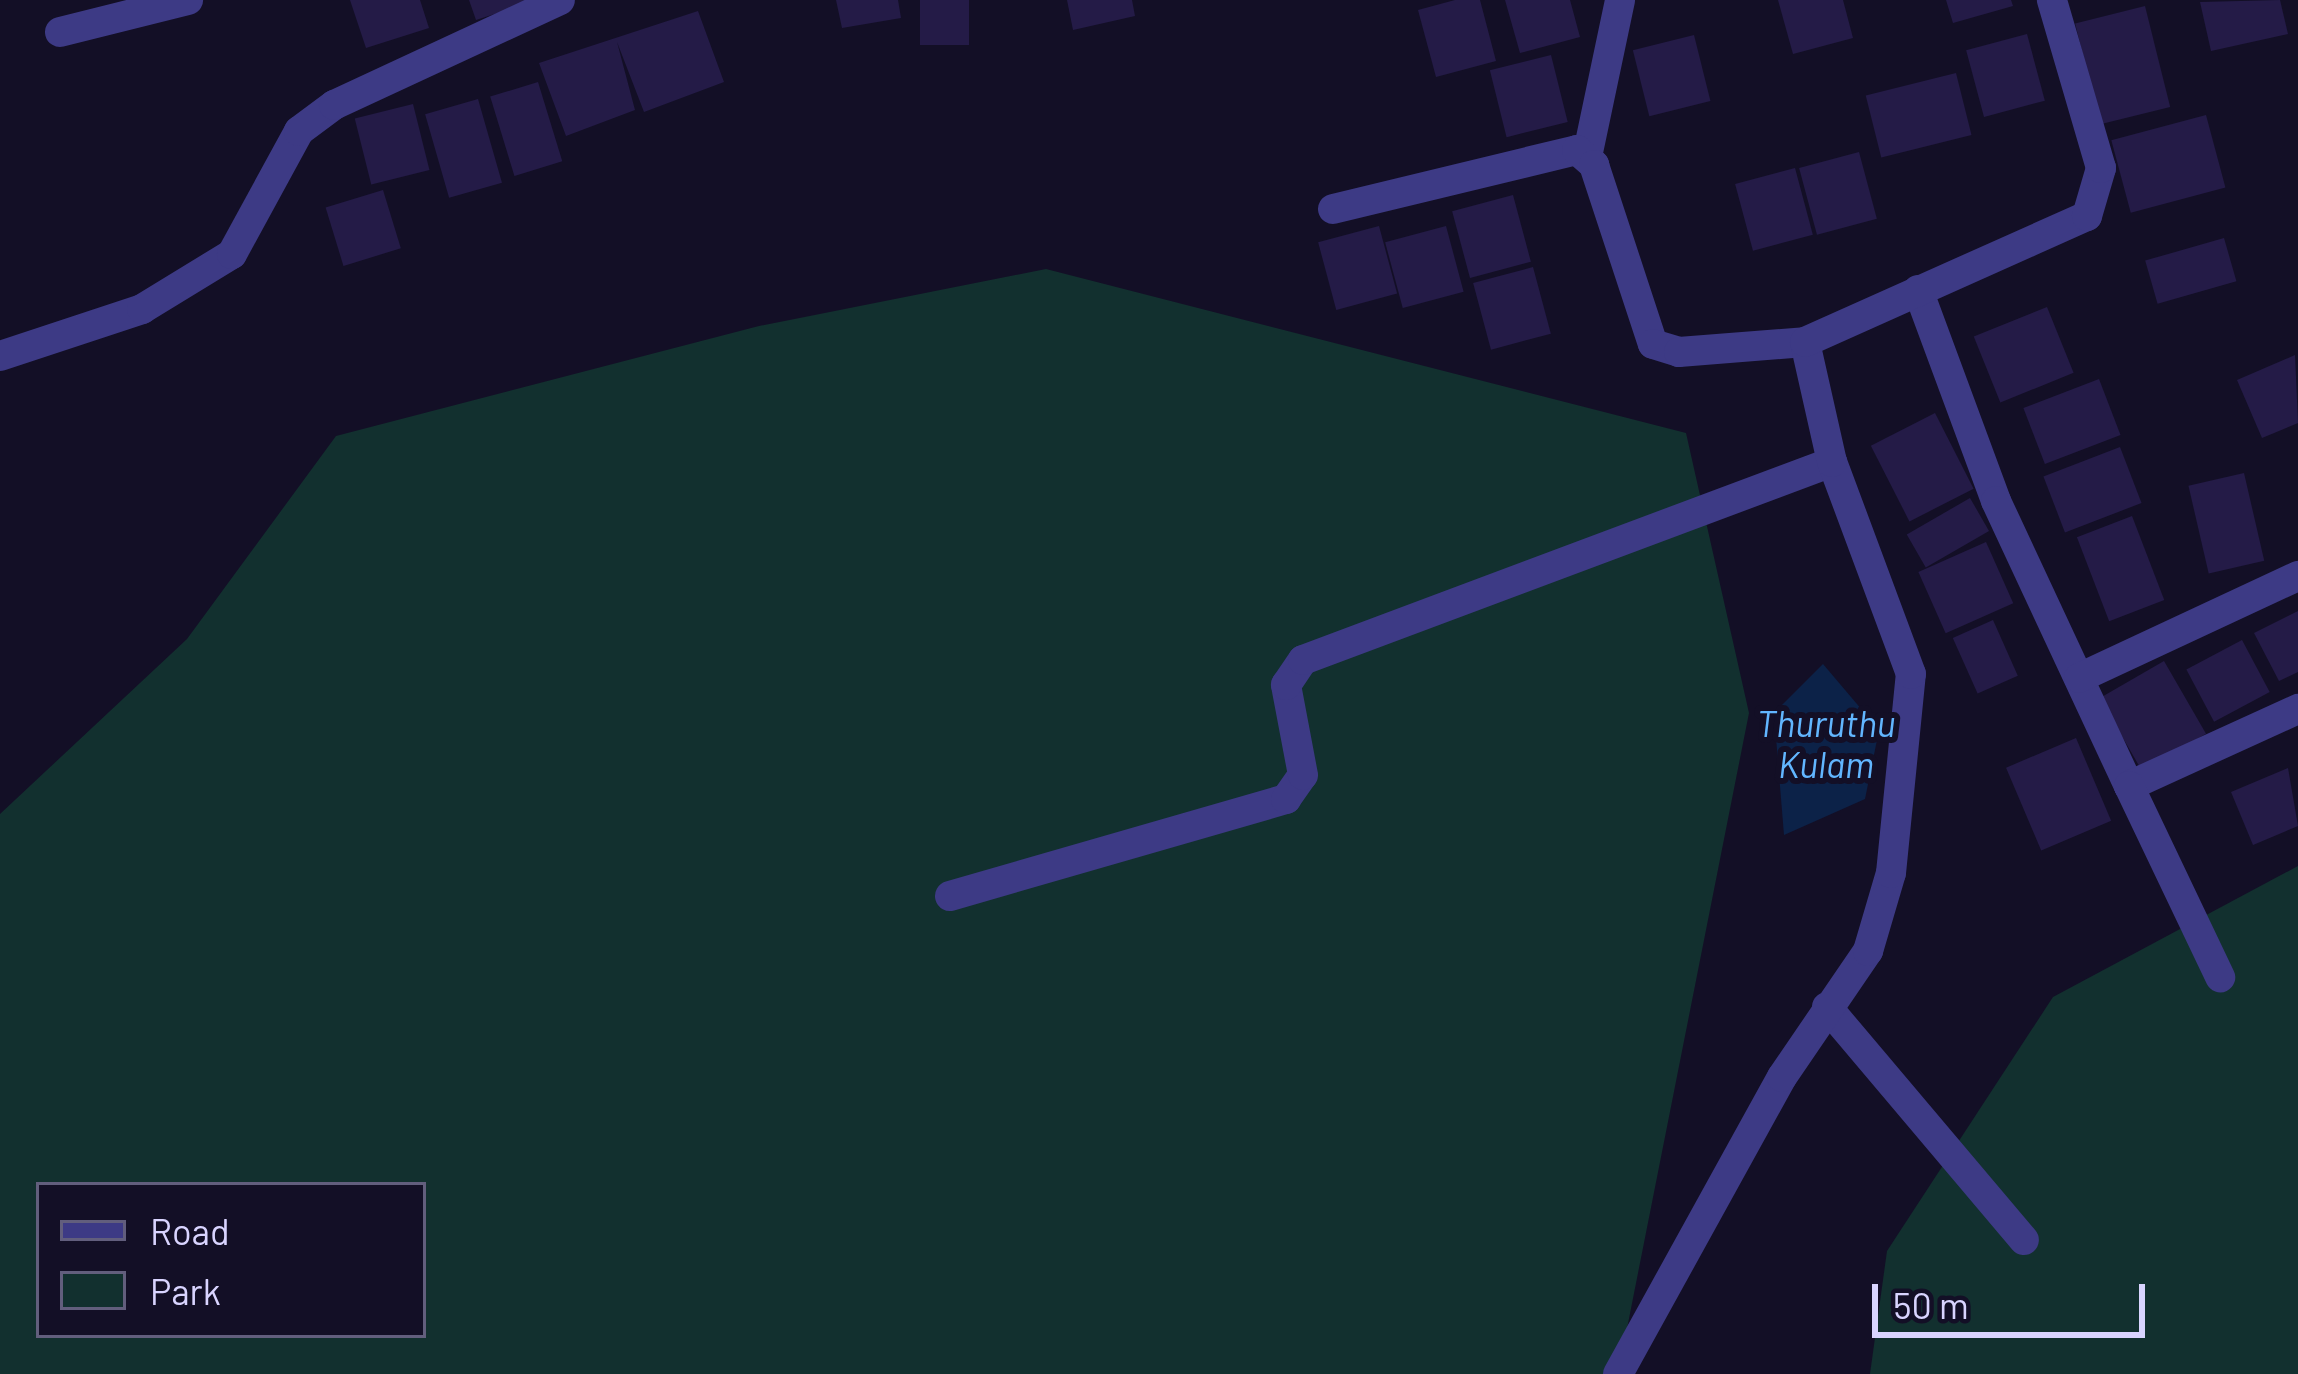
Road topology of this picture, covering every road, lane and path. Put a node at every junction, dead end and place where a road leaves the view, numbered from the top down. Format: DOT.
graph roads {
  1 [pos="188,0"];
  2 [pos="560,0"];
  3 [pos="1620,0"];
  4 [pos="2062,2"];
  5 [pos="60,32"];
  6 [pos="1587,157"];
  7 [pos="1334,209"];
  8 [pos="1918,290"];
  9 [pos="1805,341"];
  10 [pos="0,356"];
  11 [pos="1832,463"];
  12 [pos="2298,576"];
  13 [pos="2079,678"];
  14 [pos="2298,709"];
  15 [pos="2129,786"];
  16 [pos="950,896"];
  17 [pos="2220,977"];
  18 [pos="1827,1007"];
  19 [pos="2024,1240"];
  20 [pos="1618,1374"];
  1 -- 5 [label="street"];
  2 -- 10 [label="street"];
  3 -- 6 [label="street"];
  4 -- 8 [label="street"];
  6 -- 7 [label="street"];
  6 -- 9 [label="street"];
  8 -- 9 [label="street"];
  8 -- 13 [label="street"];
  9 -- 11 [label="street"];
  11 -- 16 [label="street"];
  11 -- 18 [label="street"];
  12 -- 13 [label="street"];
  13 -- 15 [label="street"];
  14 -- 15 [label="street"];
  15 -- 17 [label="street"];
  18 -- 19 [label="street"];
  18 -- 20 [label="street"];
}
